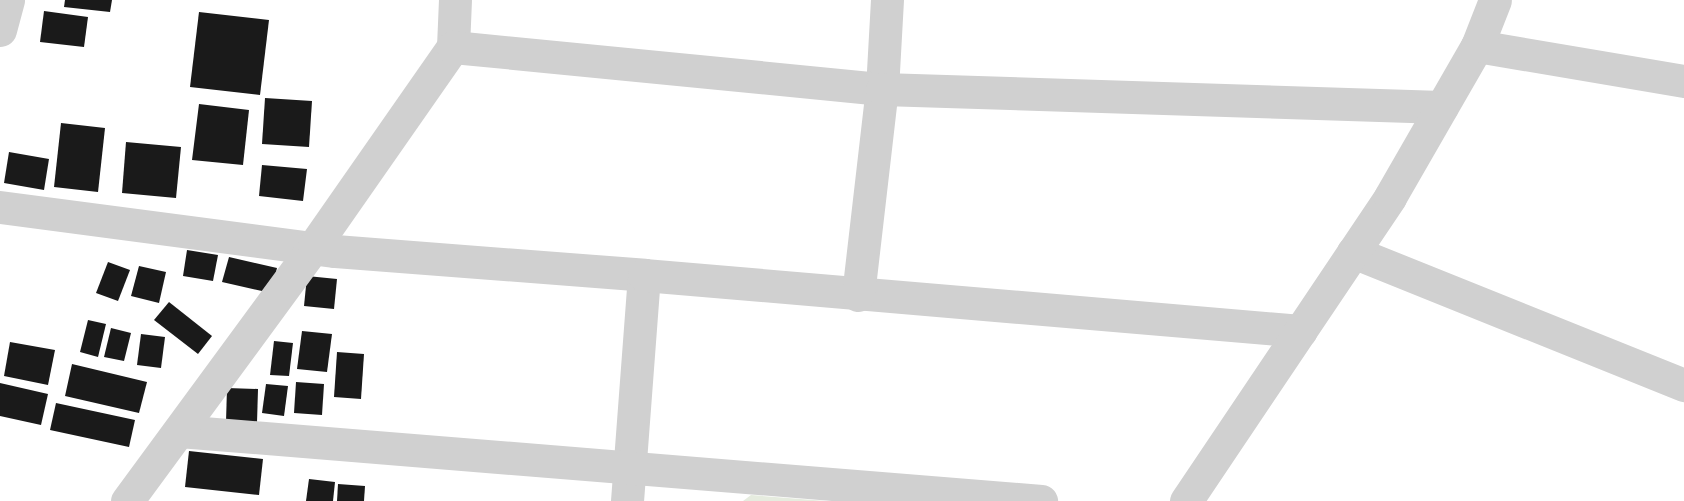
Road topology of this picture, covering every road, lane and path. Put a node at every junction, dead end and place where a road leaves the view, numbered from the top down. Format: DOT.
graph roads {
  1 [pos="8,0"];
  2 [pos="455,0"];
  3 [pos="887,0"];
  4 [pos="1495,0"];
  5 [pos="0,30"];
  6 [pos="1477,46"];
  7 [pos="453,47"];
  8 [pos="1684,81"];
  9 [pos="882,89"];
  10 [pos="1442,107"];
  11 [pos="0,207"];
  12 [pos="314,246"];
  13 [pos="1353,252"];
  14 [pos="644,275"];
  15 [pos="858,295"];
  16 [pos="1301,331"];
  17 [pos="1684,385"];
  18 [pos="179,430"];
  19 [pos="630,467"];
  20 [pos="733,489"];
  21 [pos="127,501"];
  22 [pos="627,501"];
  23 [pos="1041,501"];
  24 [pos="1186,501"];
  1 -- 5 [label="street"];
  2 -- 7 [label="street"];
  3 -- 9 [label="street"];
  4 -- 6 [label="street"];
  6 -- 8 [label="street"];
  6 -- 10 [label="street"];
  7 -- 9 [label="street"];
  7 -- 12 [label="street"];
  9 -- 10 [label="street"];
  9 -- 15 [label="street"];
  10 -- 13 [label="street"];
  11 -- 12 [label="street"];
  12 -- 14 [label="street"];
  12 -- 18 [label="street"];
  13 -- 16 [label="street"];
  13 -- 17 [label="street"];
  14 -- 15 [label="street"];
  14 -- 19 [label="street"];
  15 -- 16 [label="street"];
  16 -- 24 [label="street"];
  18 -- 19 [label="street"];
  18 -- 21 [label="street"];
  19 -- 20 [label="street"];
  19 -- 22 [label="street"];
  20 -- 23 [label="street"];
}
